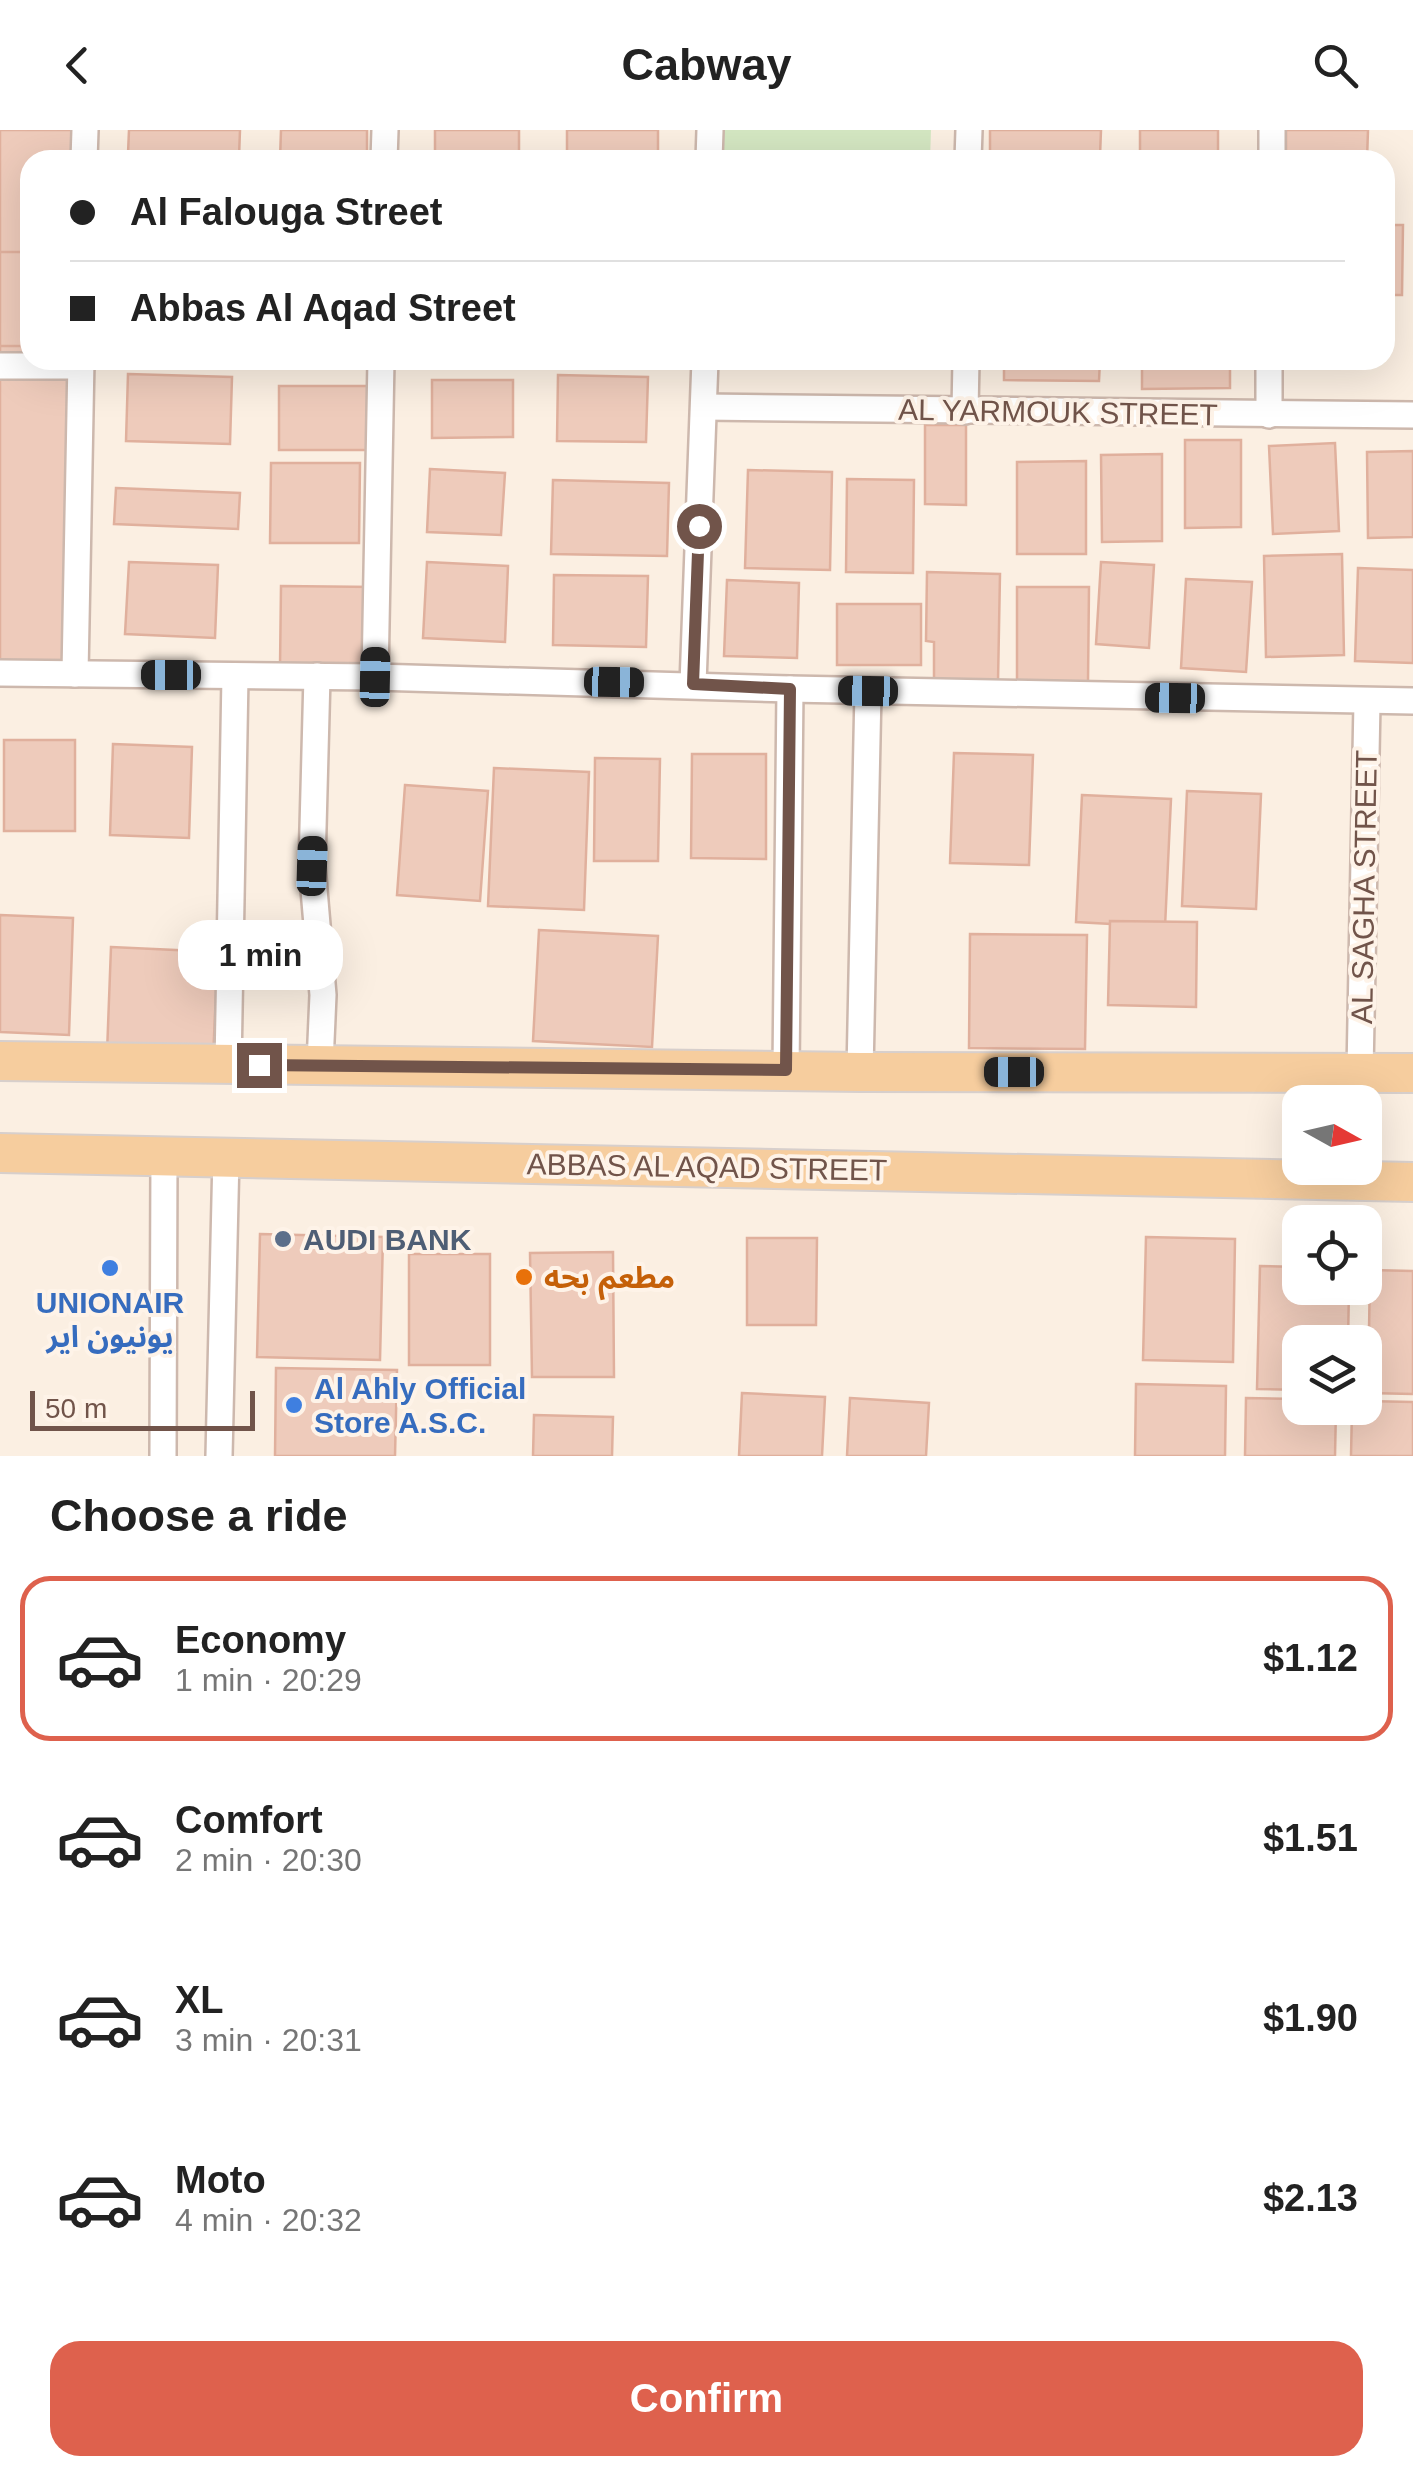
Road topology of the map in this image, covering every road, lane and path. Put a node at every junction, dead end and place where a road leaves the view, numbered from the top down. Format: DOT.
graph roads {
  1 [pos="81,370"];
  2 [pos="381,370"];
  3 [pos="705,370"];
  4 [pos="966,370"];
  5 [pos="1269,370"];
  6 [pos="704,408"];
  7 [pos="965,411"];
  8 [pos="1268,415"];
  9 [pos="1413,415"];
  10 [pos="0,673"];
  11 [pos="75,674"];
  12 [pos="235,676"];
  13 [pos="317,676"];
  14 [pos="375,677"];
  15 [pos="693,684"];
  16 [pos="790,689"];
  17 [pos="868,691"];
  18 [pos="1413,701"];
  19 [pos="1367,702"];
  20 [pos="0,1061"];
  21 [pos="320,1064"];
  22 [pos="228,1066"];
  23 [pos="786,1070"];
  24 [pos="860,1072"];
  25 [pos="1360,1072"];
  26 [pos="1413,1073"];
  27 [pos="0,1152"];
  28 [pos="164,1155"];
  29 [pos="226,1156"];
  30 [pos="1413,1182"];
  31 [pos="163,1456"];
  32 [pos="219,1456"];
  1 -- 11 [label="street"];
  2 -- 14 [label="street"];
  3 -- 6 [label="street"];
  4 -- 7 [label="street"];
  5 -- 8 [label="street"];
  6 -- 7 [label="street, AL YARMOUK STREET"];
  6 -- 15 [label="street"];
  7 -- 8 [label="street, AL YARMOUK STREET"];
  8 -- 9 [label="street, AL YARMOUK STREET"];
  10 -- 11 [label="street"];
  11 -- 12 [label="street"];
  12 -- 13 [label="street"];
  12 -- 22 [label="street"];
  13 -- 14 [label="street"];
  13 -- 21 [label="street"];
  14 -- 15 [label="street"];
  15 -- 16 [label="street"];
  16 -- 17 [label="street"];
  16 -- 23 [label="street"];
  17 -- 19 [label="street"];
  17 -- 24 [label="street"];
  18 -- 19 [label="street"];
  19 -- 25 [label="street, AL SAGHA STREET"];
  20 -- 22 [label="main road"];
  21 -- 22 [label="main road"];
  21 -- 23 [label="main road"];
  23 -- 24 [label="main road"];
  24 -- 25 [label="main road"];
  25 -- 26 [label="main road"];
  27 -- 28 [label="main road, ABBAS AL AQAD STREET"];
  28 -- 29 [label="main road, ABBAS AL AQAD STREET"];
  28 -- 31 [label="street"];
  29 -- 30 [label="main road, ABBAS AL AQAD STREET"];
  29 -- 32 [label="street"];
}
